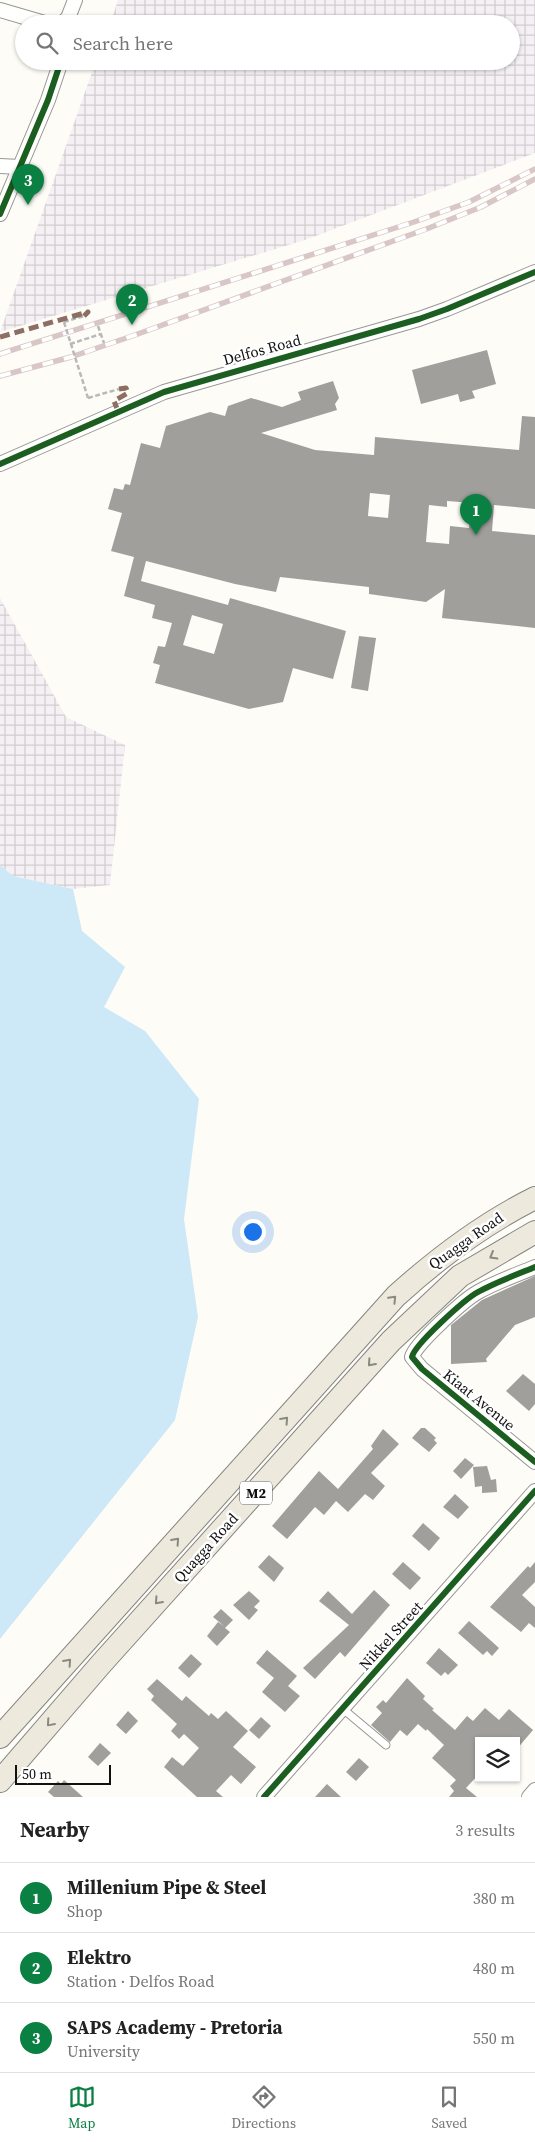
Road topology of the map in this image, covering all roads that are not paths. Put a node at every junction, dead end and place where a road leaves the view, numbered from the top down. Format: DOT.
graph roads {
  1 [pos="75,0"];
  2 [pos="0,10"];
  3 [pos="17,15"];
  4 [pos="68,15"];
  5 [pos="58,70"];
  6 [pos="0,166"];
  7 [pos="20,167"];
  8 [pos="0,214"];
  9 [pos="535,272"];
  10 [pos="0,464"];
  11 [pos="535,1198"];
  12 [pos="535,1232"];
  13 [pos="535,1267"];
  14 [pos="535,1462"];
  15 [pos="535,1491"];
  16 [pos="343,1709"];
  17 [pos="0,1738"];
  18 [pos="386,1745"];
  19 [pos="0,1781"];
  20 [pos="535,1790"];
  21 [pos="264,1797"];
  22 [pos="529,1797"];
  1 -- 4 [label="street"];
  2 -- 3 [label="street"];
  5 -- 7 [label="street"];
  6 -- 7 [label="street"];
  7 -- 8 [label="street"];
  9 -- 10 [label="street, Delfos Road"];
  17 -- 11 [label="main road, Quagga Road / M2, one-way"];
  12 -- 19 [label="main road, Quagga Road / M2, one-way"];
  13 -- 14 [label="street, Kiaat Avenue"];
  15 -- 16 [label="street, Nikkel Street"];
  16 -- 18 [label="lane"];
  16 -- 21 [label="street, Nikkel Street"];
  20 -- 22 [label="street"];
}
